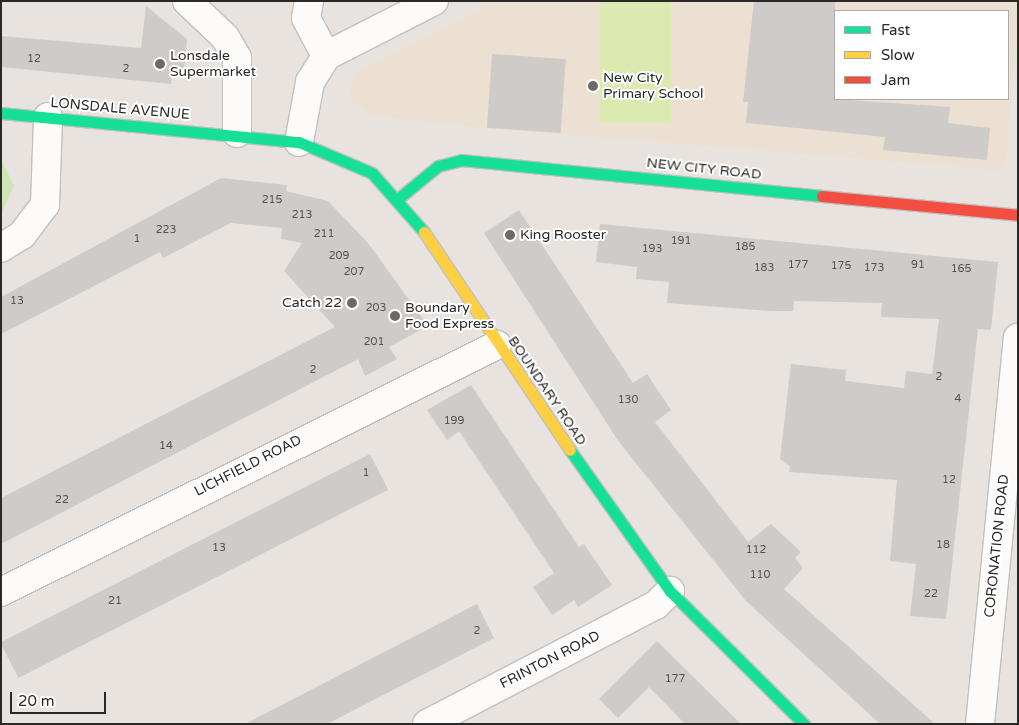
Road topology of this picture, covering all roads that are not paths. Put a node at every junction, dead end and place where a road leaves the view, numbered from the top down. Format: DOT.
graph roads {
  1 [pos="187,1"];
  2 [pos="309,1"];
  3 [pos="434,1"];
  4 [pos="326,56"];
  5 [pos="1,113"];
  6 [pos="48,117"];
  7 [pos="237,133"];
  8 [pos="299,142"];
  9 [pos="399,198"];
  10 [pos="1018,214"];
  11 [pos="1,248"];
  12 [pos="1018,338"];
  13 [pos="497,344"];
  14 [pos="670,591"];
  15 [pos="1,592"];
  16 [pos="427,724"];
  17 [pos="804,724"];
  18 [pos="980,724"];
  1 -- 7 [label="street"];
  2 -- 4 [label="street"];
  3 -- 4 [label="street"];
  4 -- 8 [label="street"];
  5 -- 6 [label="street, LONSDALE AVENUE"];
  6 -- 7 [label="street, LONSDALE AVENUE"];
  6 -- 11 [label="street"];
  7 -- 8 [label="street, BOUNDARY ROAD"];
  8 -- 9 [label="street, BOUNDARY ROAD"];
  9 -- 10 [label="street, NEW CITY ROAD"];
  9 -- 13 [label="street, BOUNDARY ROAD"];
  12 -- 18 [label="street, CORONATION ROAD"];
  13 -- 14 [label="street, BOUNDARY ROAD"];
  13 -- 15 [label="street, LICHFIELD ROAD"];
  14 -- 16 [label="street, FRINTON ROAD"];
  14 -- 17 [label="street, BOUNDARY ROAD"];
}
